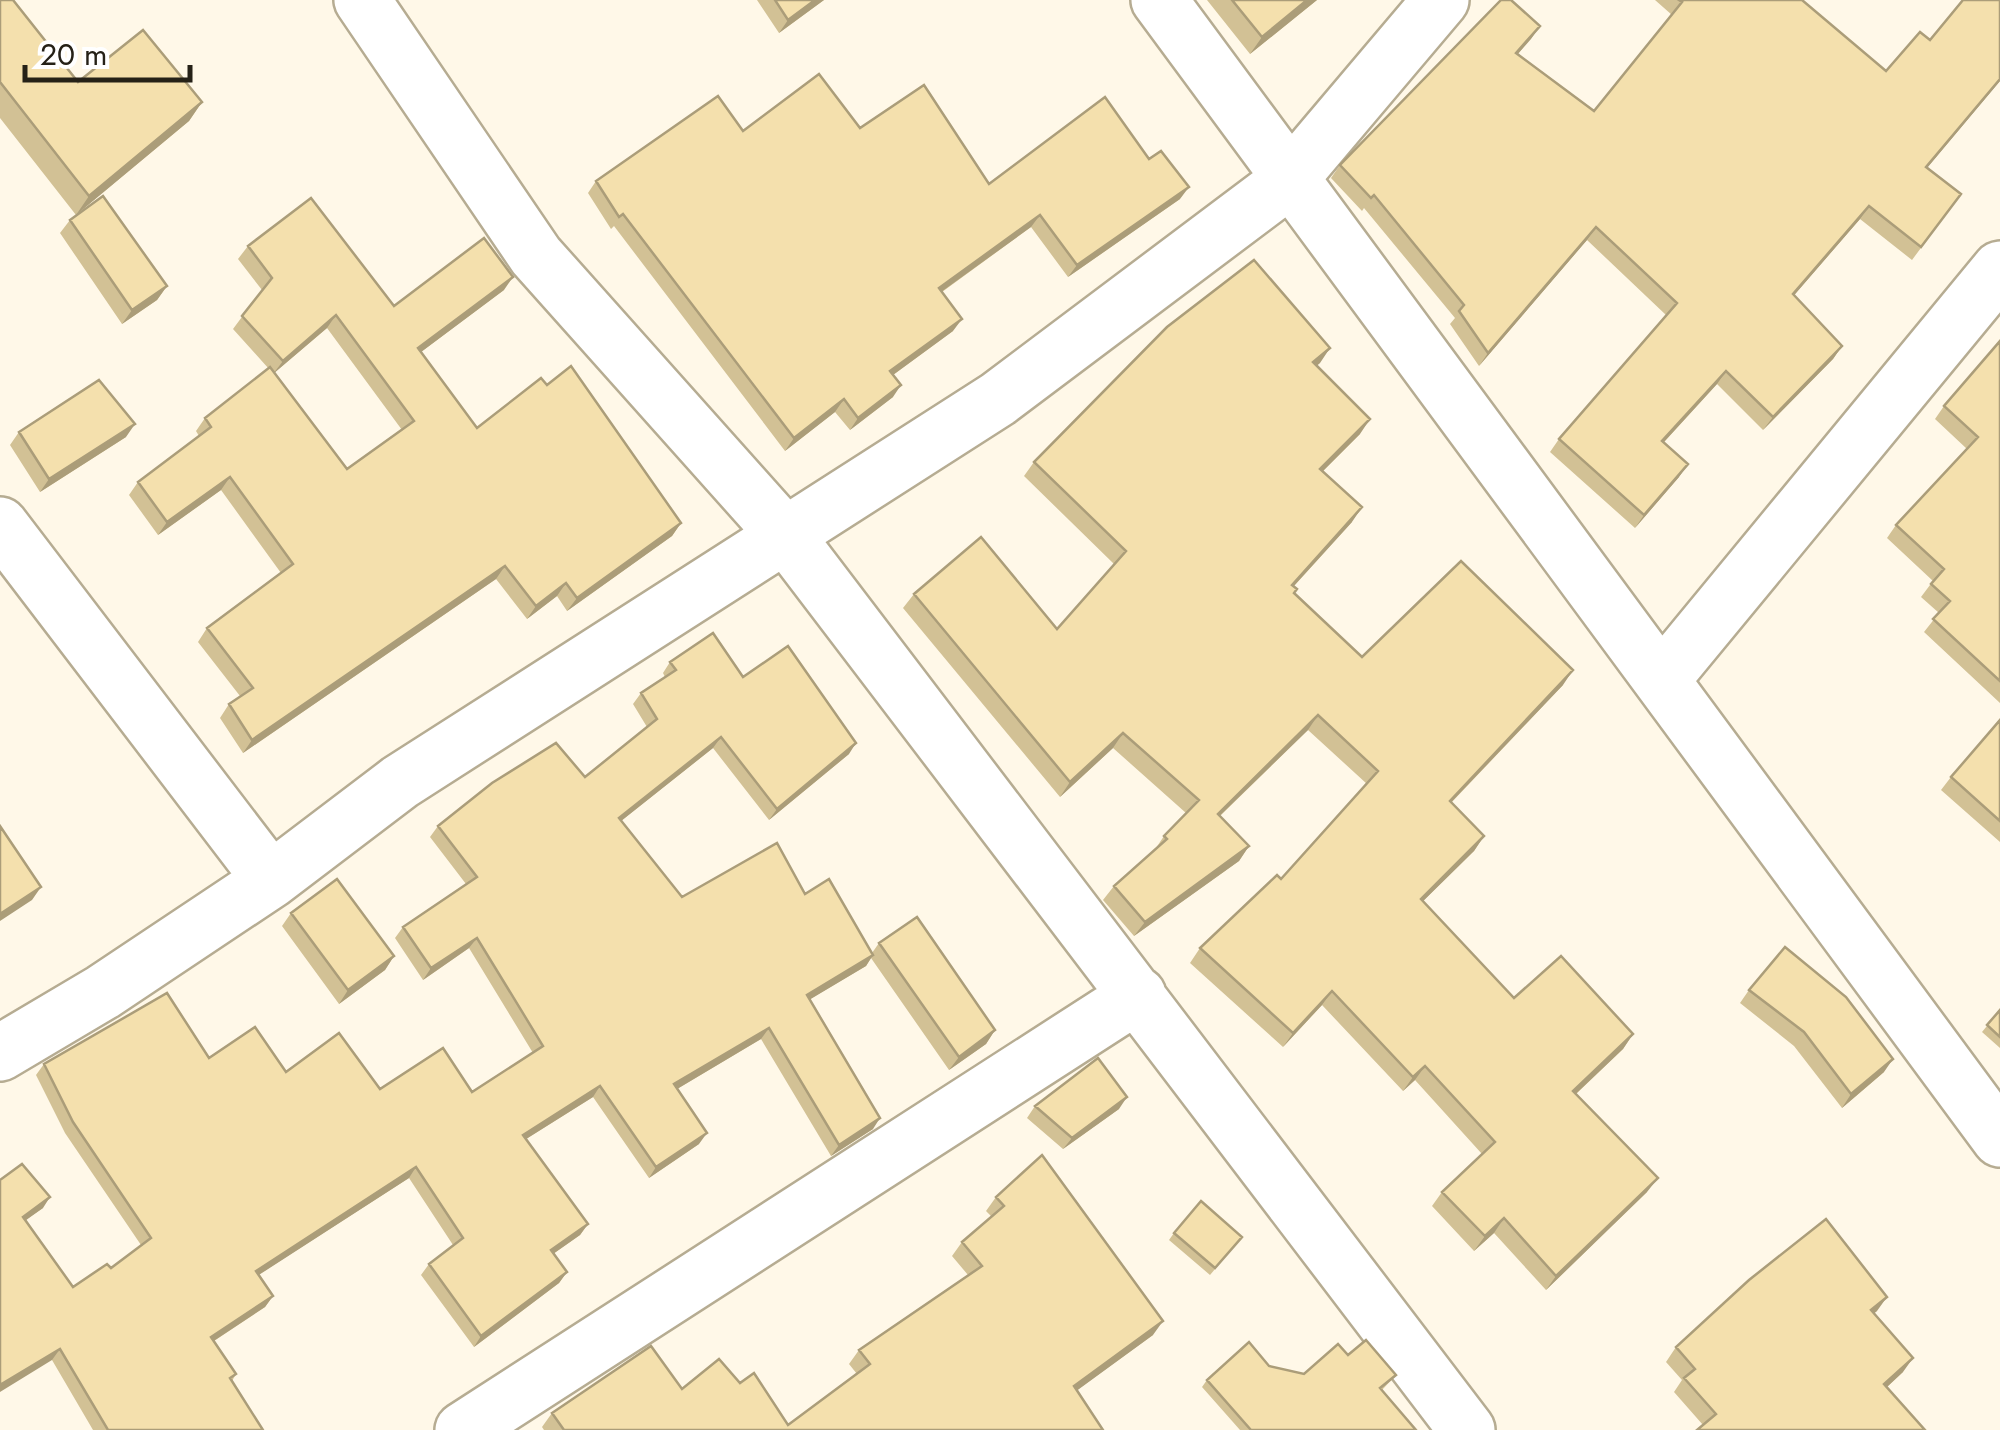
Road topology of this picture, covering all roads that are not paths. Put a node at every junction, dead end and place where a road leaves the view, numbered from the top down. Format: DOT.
graph roads {
  1 [pos="362,0"];
  2 [pos="1159,0"];
  3 [pos="1441,0"];
  4 [pos="1288,181"];
  5 [pos="2000,270"];
  6 [pos="0,525"];
  7 [pos="786,537"];
  8 [pos="1663,678"];
  9 [pos="270,880"];
  10 [pos="1138,995"];
  11 [pos="0,1054"];
  12 [pos="2000,1139"];
  13 [pos="463,1430"];
  14 [pos="1468,1430"];
  1 -- 7 [label="street"];
  2 -- 4 [label="street"];
  3 -- 4 [label="street"];
  4 -- 7 [label="street"];
  4 -- 8 [label="street"];
  5 -- 8 [label="street"];
  6 -- 9 [label="street"];
  7 -- 9 [label="street"];
  7 -- 10 [label="street"];
  8 -- 12 [label="street"];
  9 -- 11 [label="street"];
  10 -- 13 [label="street"];
  10 -- 14 [label="street"];
}
